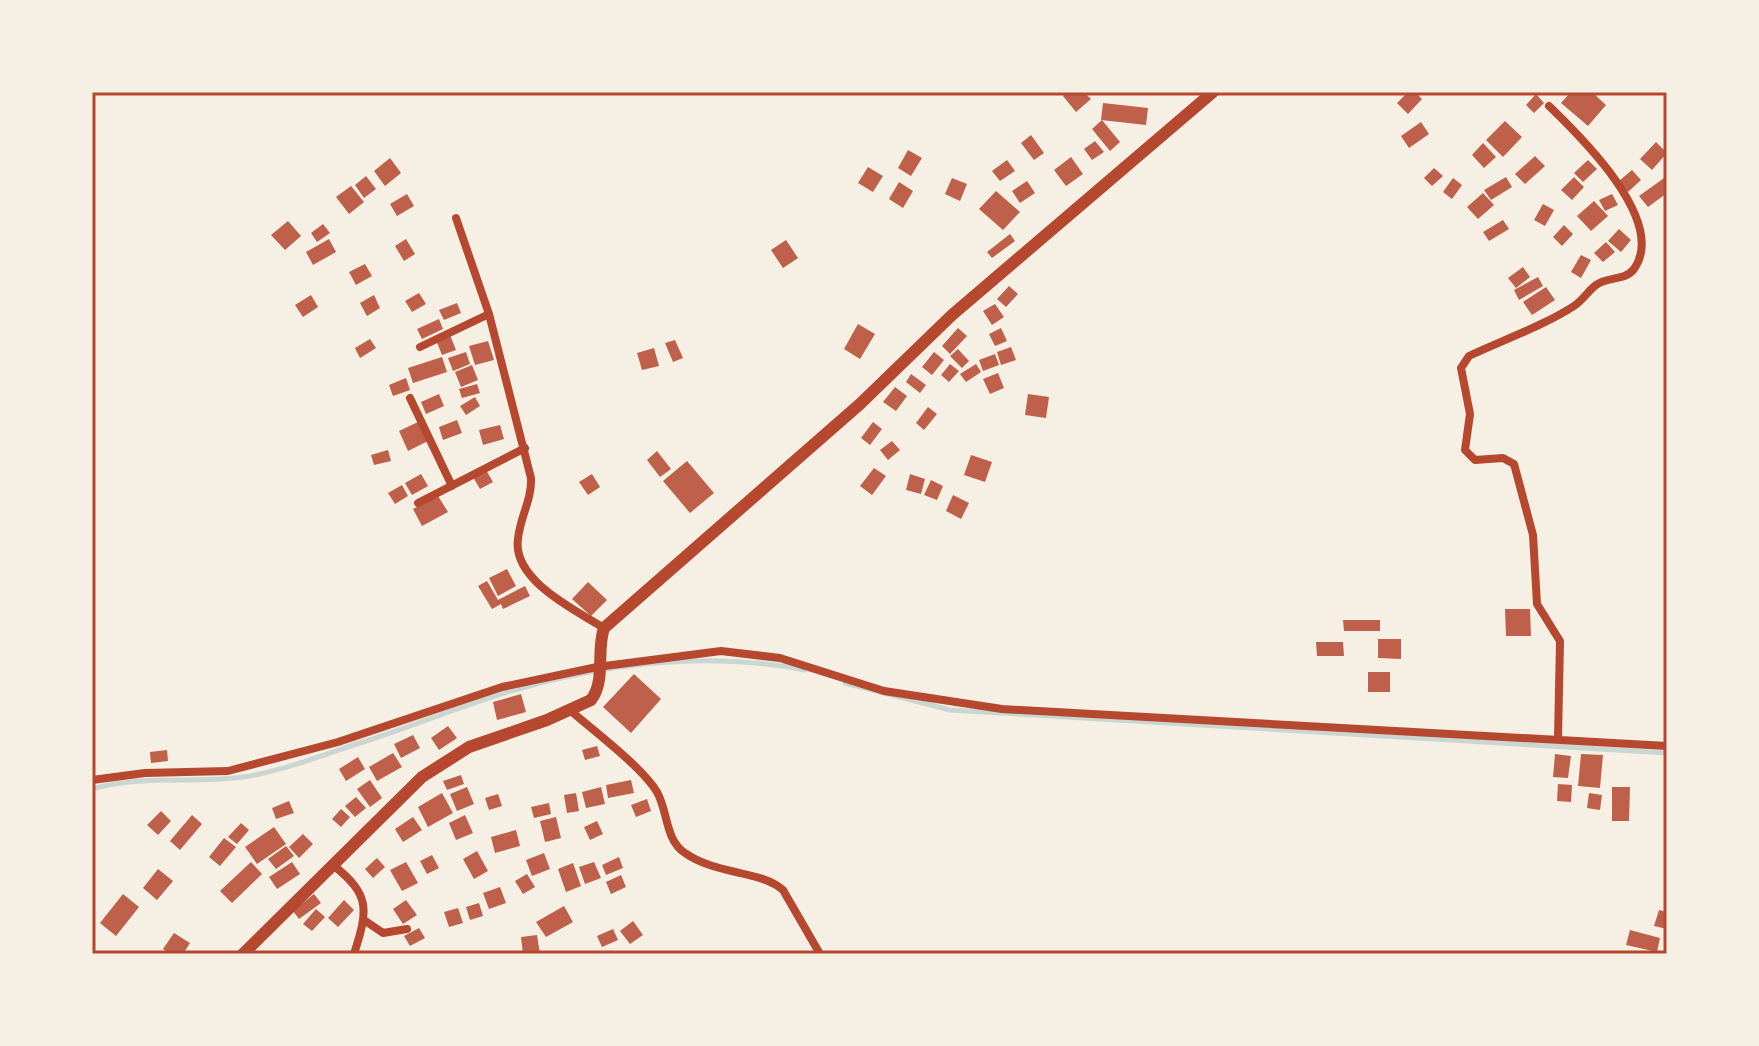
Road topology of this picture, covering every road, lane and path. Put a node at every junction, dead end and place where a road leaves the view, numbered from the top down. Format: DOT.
graph roads {
  1 [pos="1213,92"];
  2 [pos="1549,106"];
  3 [pos="456,218"];
  4 [pos="489,314"];
  5 [pos="420,347"];
  6 [pos="410,398"];
  7 [pos="525,448"];
  8 [pos="452,486"];
  9 [pos="418,503"];
  10 [pos="604,628"];
  11 [pos="598,669"];
  12 [pos="571,711"];
  13 [pos="1558,738"];
  14 [pos="1667,746"];
  15 [pos="92,780"];
  16 [pos="333,865"];
  17 [pos="364,920"];
  18 [pos="407,929"];
  19 [pos="243,954"];
  20 [pos="354,954"];
  21 [pos="820,954"];
  1 -- 10 [label="main road"];
  2 -- 13 [label="street"];
  3 -- 4 [label="street"];
  4 -- 5 [label="street"];
  4 -- 7 [label="street"];
  6 -- 8 [label="street"];
  7 -- 8 [label="street"];
  7 -- 10 [label="street"];
  8 -- 9 [label="street"];
  10 -- 11 [label="main road"];
  11 -- 12 [label="main road"];
  11 -- 13 [label="street"];
  11 -- 15 [label="street"];
  12 -- 16 [label="main road"];
  12 -- 21 [label="street"];
  13 -- 14 [label="street"];
  16 -- 17 [label="street"];
  16 -- 19 [label="main road"];
  17 -- 18 [label="street"];
  17 -- 20 [label="street"];
}
